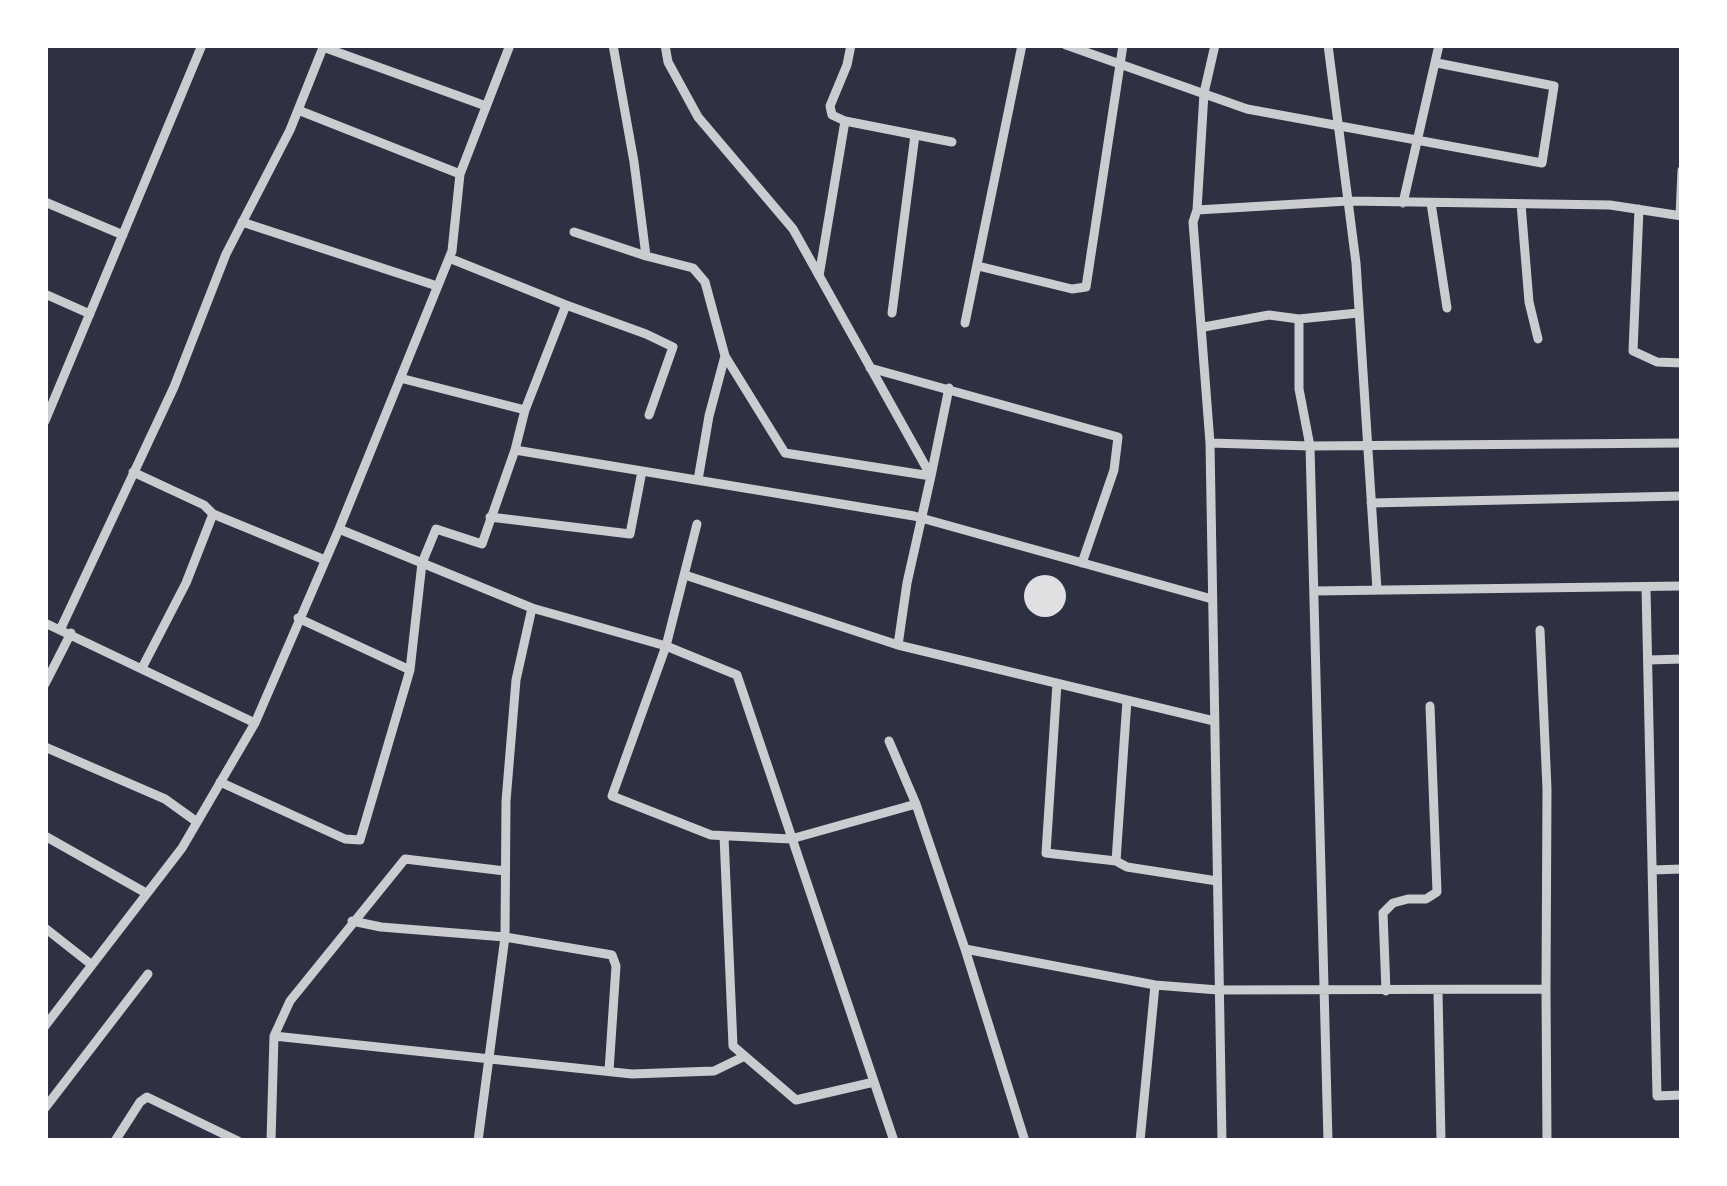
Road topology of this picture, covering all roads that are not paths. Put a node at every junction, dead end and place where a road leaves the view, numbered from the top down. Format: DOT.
graph roads {
  1 [pos="202,45"];
  2 [pos="510,45"];
  3 [pos="613,45"];
  4 [pos="665,45"];
  5 [pos="851,45"];
  6 [pos="1022,45"];
  7 [pos="1066,45"];
  8 [pos="1123,45"];
  9 [pos="1214,45"];
  10 [pos="1328,45"];
  11 [pos="1439,45"];
  12 [pos="324,46"];
  13 [pos="1118,62"];
  14 [pos="1437,63"];
  15 [pos="1204,93"];
  16 [pos="486,106"];
  17 [pos="298,110"];
  18 [pos="845,121"];
  19 [pos="1338,125"];
  20 [pos="915,135"];
  21 [pos="1416,139"];
  22 [pos="952,142"];
  23 [pos="1682,170"];
  24 [pos="460,174"];
  25 [pos="1348,201"];
  26 [pos="45,202"];
  27 [pos="1403,202"];
  28 [pos="1431,203"];
  29 [pos="1520,204"];
  30 [pos="1640,209"];
  31 [pos="1197,210"];
  32 [pos="1681,216"];
  33 [pos="242,222"];
  34 [pos="574,232"];
  35 [pos="123,235"];
  36 [pos="646,256"];
  37 [pos="449,258"];
  38 [pos="978,266"];
  39 [pos="818,276"];
  40 [pos="437,286"];
  41 [pos="45,294"];
  42 [pos="566,305"];
  43 [pos="1447,308"];
  44 [pos="892,312"];
  45 [pos="1358,312"];
  46 [pos="90,314"];
  47 [pos="1300,319"];
  48 [pos="966,322"];
  49 [pos="1204,327"];
  50 [pos="1538,339"];
  51 [pos="725,356"];
  52 [pos="1682,362"];
  53 [pos="870,368"];
  54 [pos="400,378"];
  55 [pos="949,388"];
  56 [pos="525,410"];
  57 [pos="649,415"];
  58 [pos="45,420"];
  59 [pos="1682,443"];
  60 [pos="1210,444"];
  61 [pos="1310,446"];
  62 [pos="1366,446"];
  63 [pos="515,450"];
  64 [pos="642,471"];
  65 [pos="134,472"];
  66 [pos="931,476"];
  67 [pos="698,480"];
  68 [pos="1682,496"];
  69 [pos="1371,503"];
  70 [pos="213,514"];
  71 [pos="490,518"];
  72 [pos="922,519"];
  73 [pos="697,524"];
  74 [pos="339,529"];
  75 [pos="324,560"];
  76 [pos="422,563"];
  77 [pos="1082,563"];
  78 [pos="685,575"];
  79 [pos="1646,586"];
  80 [pos="1682,586"];
  81 [pos="1378,590"];
  82 [pos="1314,591"];
  83 [pos="1212,599"];
  84 [pos="532,608"];
  85 [pos="298,618"];
  86 [pos="45,623"];
  87 [pos="60,628"];
  88 [pos="1540,630"];
  89 [pos="71,633"];
  90 [pos="898,645"];
  91 [pos="666,646"];
  92 [pos="1648,660"];
  93 [pos="1682,660"];
  94 [pos="142,668"];
  95 [pos="410,670"];
  96 [pos="1057,683"];
  97 [pos="45,684"];
  98 [pos="1128,700"];
  99 [pos="1430,706"];
  100 [pos="1214,721"];
  101 [pos="255,723"];
  102 [pos="889,741"];
  103 [pos="45,747"];
  104 [pos="220,782"];
  105 [pos="916,804"];
  106 [pos="197,822"];
  107 [pos="45,836"];
  108 [pos="724,836"];
  109 [pos="791,839"];
  110 [pos="1116,862"];
  111 [pos="1682,868"];
  112 [pos="1652,870"];
  113 [pos="505,871"];
  114 [pos="1217,881"];
  115 [pos="146,893"];
  116 [pos="352,921"];
  117 [pos="45,928"];
  118 [pos="505,937"];
  119 [pos="965,949"];
  120 [pos="92,965"];
  121 [pos="148,974"];
  122 [pos="1155,984"];
  123 [pos="1546,989"];
  124 [pos="1218,990"];
  125 [pos="1324,991"];
  126 [pos="1386,991"];
  127 [pos="1438,991"];
  128 [pos="45,1026"];
  129 [pos="274,1036"];
  130 [pos="744,1056"];
  131 [pos="491,1057"];
  132 [pos="609,1071"];
  133 [pos="874,1082"];
  134 [pos="1682,1094"];
  135 [pos="45,1108"];
  136 [pos="116,1141"];
  137 [pos="238,1141"];
  138 [pos="271,1141"];
  139 [pos="478,1141"];
  140 [pos="894,1141"];
  141 [pos="1026,1141"];
  142 [pos="1140,1141"];
  143 [pos="1222,1141"];
  144 [pos="1328,1141"];
  145 [pos="1441,1141"];
  146 [pos="1547,1141"];
  1 -- 35 [label="street"];
  2 -- 16 [label="street"];
  3 -- 36 [label="street"];
  4 -- 39 [label="street"];
  5 -- 18 [label="street"];
  6 -- 38 [label="street"];
  7 -- 13 [label="street"];
  8 -- 13 [label="street"];
  9 -- 15 [label="street"];
  10 -- 19 [label="street"];
  11 -- 14 [label="street"];
  12 -- 16 [label="street"];
  12 -- 17 [label="street"];
  13 -- 15 [label="street"];
  13 -- 38 [label="street"];
  14 -- 21 [label="street"];
  14 -- 21 [label="street"];
  15 -- 19 [label="street"];
  15 -- 31 [label="street"];
  16 -- 24 [label="street"];
  17 -- 24 [label="street"];
  17 -- 33 [label="street"];
  18 -- 20 [label="street"];
  18 -- 39 [label="street"];
  19 -- 21 [label="street"];
  19 -- 25 [label="street"];
  20 -- 22 [label="street"];
  20 -- 44 [label="street"];
  21 -- 27 [label="street"];
  23 -- 32 [label="street"];
  24 -- 37 [label="street"];
  25 -- 27 [label="street"];
  25 -- 31 [label="street"];
  25 -- 45 [label="street"];
  26 -- 35 [label="street"];
  27 -- 28 [label="street"];
  28 -- 29 [label="street"];
  28 -- 43 [label="street"];
  29 -- 30 [label="street"];
  29 -- 50 [label="street"];
  30 -- 32 [label="street"];
  30 -- 52 [label="street"];
  31 -- 49 [label="street"];
  33 -- 40 [label="street"];
  33 -- 65 [label="street"];
  34 -- 36 [label="street"];
  35 -- 46 [label="street"];
  36 -- 51 [label="street"];
  37 -- 40 [label="street"];
  37 -- 42 [label="street"];
  38 -- 48 [label="street"];
  39 -- 53 [label="street"];
  40 -- 54 [label="street"];
  41 -- 46 [label="street"];
  42 -- 56 [label="street"];
  42 -- 57 [label="street"];
  45 -- 47 [label="street"];
  45 -- 62 [label="street"];
  46 -- 58 [label="street"];
  47 -- 49 [label="street"];
  47 -- 61 [label="street"];
  49 -- 60 [label="street"];
  51 -- 66 [label="street"];
  51 -- 67 [label="street"];
  53 -- 55 [label="street"];
  53 -- 66 [label="street"];
  54 -- 56 [label="street"];
  54 -- 74 [label="street"];
  55 -- 66 [label="street"];
  55 -- 77 [label="street"];
  56 -- 63 [label="street"];
  59 -- 62 [label="street"];
  60 -- 61 [label="street"];
  60 -- 83 [label="street"];
  61 -- 62 [label="street"];
  61 -- 82 [label="street"];
  62 -- 69 [label="street"];
  63 -- 64 [label="street"];
  63 -- 71 [label="street"];
  64 -- 67 [label="street"];
  64 -- 71 [label="street"];
  65 -- 70 [label="street"];
  65 -- 87 [label="street"];
  66 -- 72 [label="street"];
  67 -- 72 [label="street"];
  68 -- 69 [label="street"];
  69 -- 81 [label="street"];
  70 -- 75 [label="street"];
  70 -- 94 [label="street"];
  71 -- 76 [label="street"];
  72 -- 77 [label="street"];
  72 -- 90 [label="street"];
  73 -- 78 [label="street"];
  74 -- 75 [label="street"];
  74 -- 76 [label="street"];
  75 -- 85 [label="street"];
  76 -- 84 [label="street"];
  76 -- 95 [label="street"];
  77 -- 83 [label="street"];
  78 -- 90 [label="street"];
  78 -- 91 [label="street"];
  79 -- 80 [label="street"];
  79 -- 81 [label="street"];
  79 -- 92 [label="street"];
  81 -- 82 [label="street"];
  82 -- 125 [label="street"];
  83 -- 100 [label="street"];
  84 -- 91 [label="street"];
  84 -- 113 [label="street"];
  85 -- 95 [label="street"];
  85 -- 101 [label="street"];
  86 -- 87 [label="street"];
  87 -- 89 [label="street"];
  88 -- 123 [label="street"];
  89 -- 94 [label="street"];
  89 -- 97 [label="street"];
  90 -- 96 [label="street"];
  91 -- 108 [label="street"];
  91 -- 109 [label="street"];
  92 -- 93 [label="street"];
  92 -- 112 [label="street"];
  94 -- 101 [label="street"];
  95 -- 104 [label="street"];
  96 -- 98 [label="street"];
  96 -- 110 [label="street"];
  98 -- 100 [label="street"];
  98 -- 110 [label="street"];
  99 -- 126 [label="street"];
  100 -- 114 [label="street"];
  101 -- 104 [label="street"];
  102 -- 105 [label="street"];
  103 -- 106 [label="street"];
  104 -- 106 [label="street"];
  105 -- 109 [label="street"];
  105 -- 119 [label="street"];
  106 -- 115 [label="street"];
  107 -- 115 [label="street"];
  108 -- 109 [label="street"];
  108 -- 130 [label="street"];
  109 -- 133 [label="street"];
  110 -- 114 [label="street"];
  111 -- 112 [label="street"];
  112 -- 134 [label="street"];
  113 -- 116 [label="street"];
  113 -- 118 [label="street"];
  114 -- 124 [label="street"];
  115 -- 120 [label="street"];
  116 -- 118 [label="street"];
  116 -- 129 [label="street"];
  117 -- 120 [label="street"];
  118 -- 131 [label="street"];
  118 -- 132 [label="street"];
  119 -- 122 [label="street"];
  119 -- 141 [label="street"];
  120 -- 128 [label="street"];
  121 -- 135 [label="street"];
  122 -- 124 [label="street"];
  122 -- 142 [label="street"];
  123 -- 127 [label="street"];
  123 -- 146 [label="street"];
  124 -- 125 [label="street"];
  124 -- 143 [label="street"];
  125 -- 126 [label="street"];
  125 -- 144 [label="street"];
  126 -- 127 [label="street"];
  127 -- 145 [label="street"];
  129 -- 131 [label="street"];
  129 -- 138 [label="street"];
  130 -- 132 [label="street"];
  130 -- 133 [label="street"];
  131 -- 132 [label="street"];
  131 -- 139 [label="street"];
  133 -- 140 [label="street"];
  136 -- 137 [label="street"];
}
